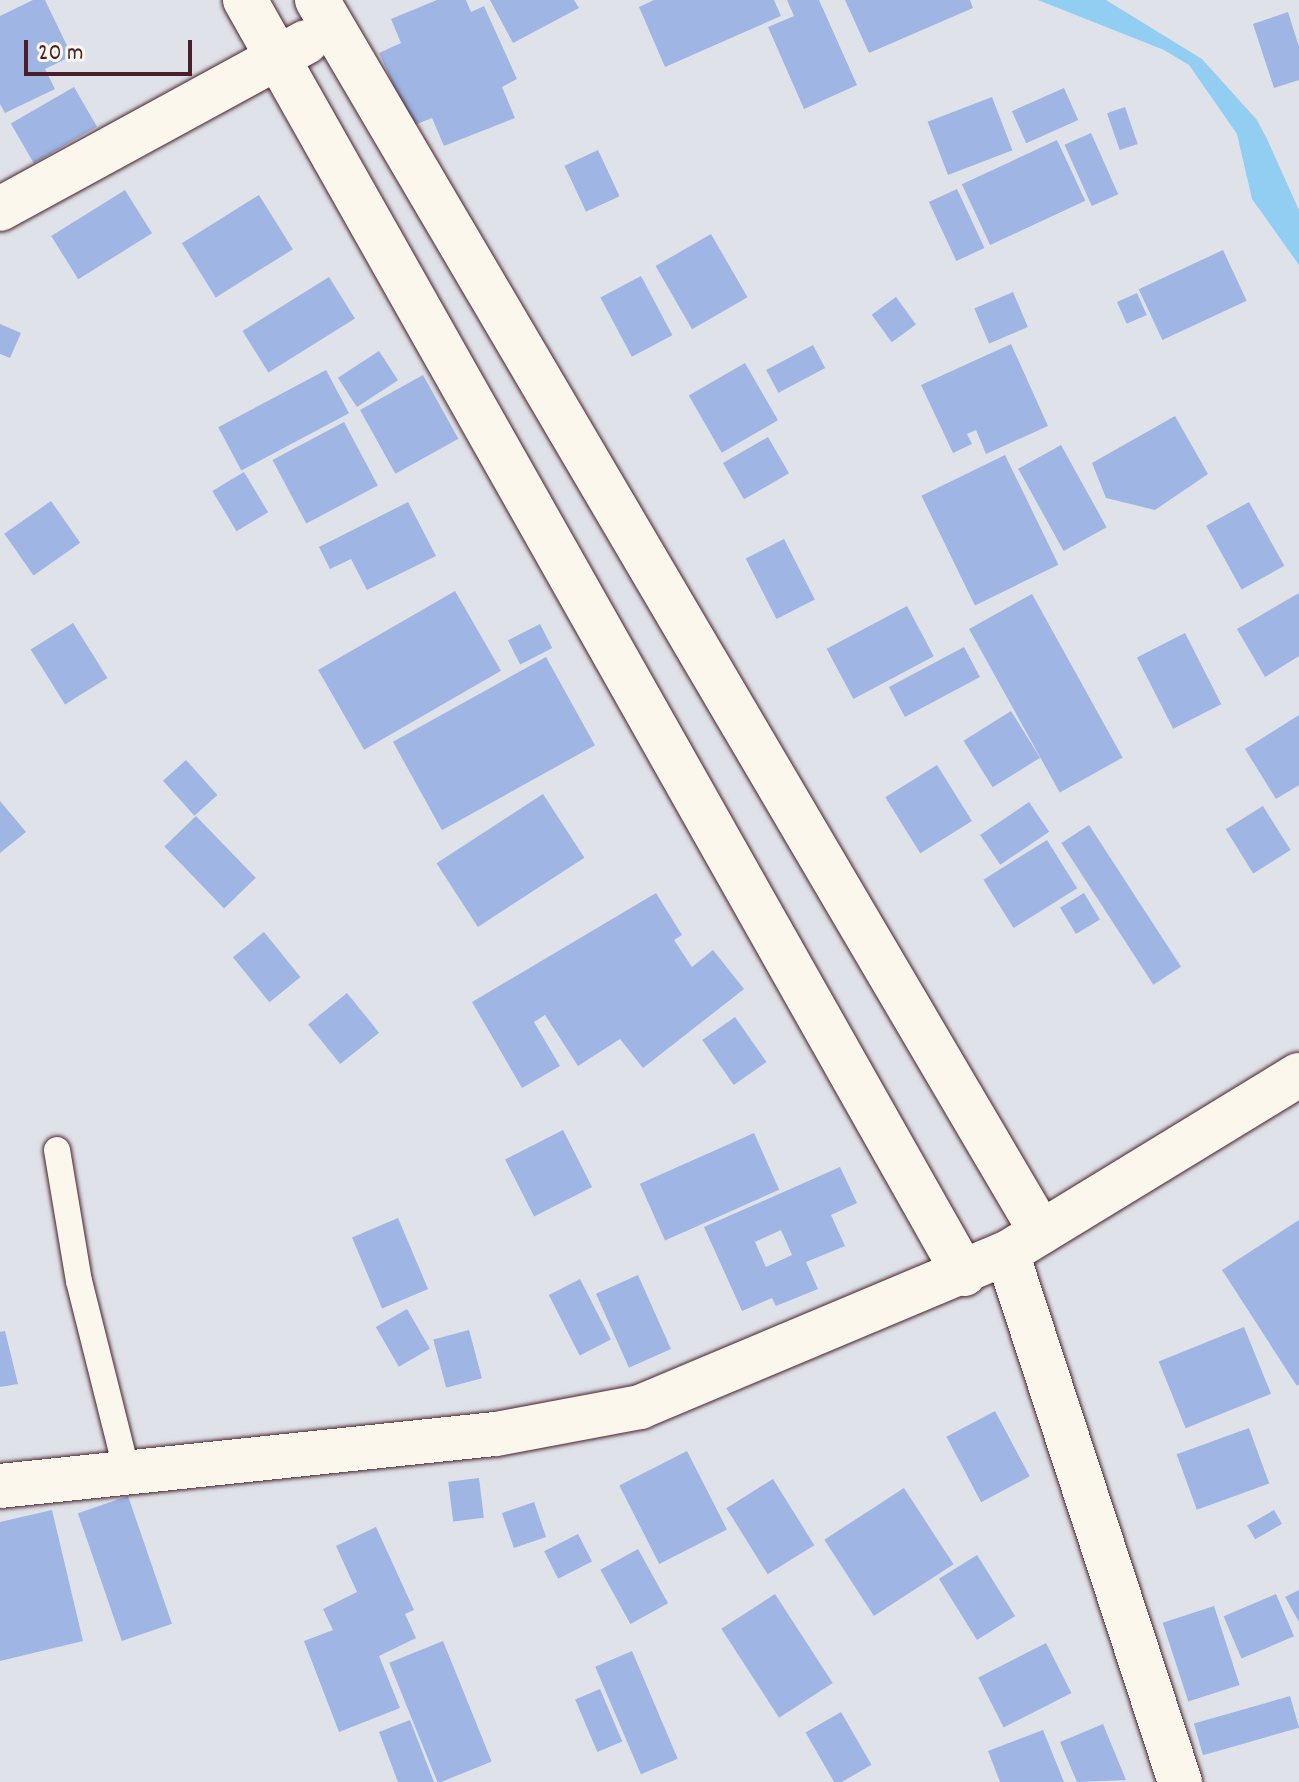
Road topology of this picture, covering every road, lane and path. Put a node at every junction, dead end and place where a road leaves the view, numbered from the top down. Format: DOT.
graph roads {
  1 [pos="245,0"];
  2 [pos="324,13"];
  3 [pos="281,58"];
  4 [pos="0,209"];
  5 [pos="1299,1075"];
  6 [pos="57,1150"];
  7 [pos="1024,1243"];
  8 [pos="964,1274"];
  9 [pos="127,1472"];
  10 [pos="0,1486"];
  11 [pos="1180,1782"];
  1 -- 3 [label="street"];
  2 -- 3 [label="street"];
  2 -- 7 [label="street"];
  3 -- 4 [label="street"];
  3 -- 8 [label="street"];
  5 -- 7 [label="street"];
  6 -- 9 [label="lane"];
  7 -- 8 [label="street"];
  7 -- 11 [label="street"];
  8 -- 9 [label="street"];
  9 -- 10 [label="street"];
}
